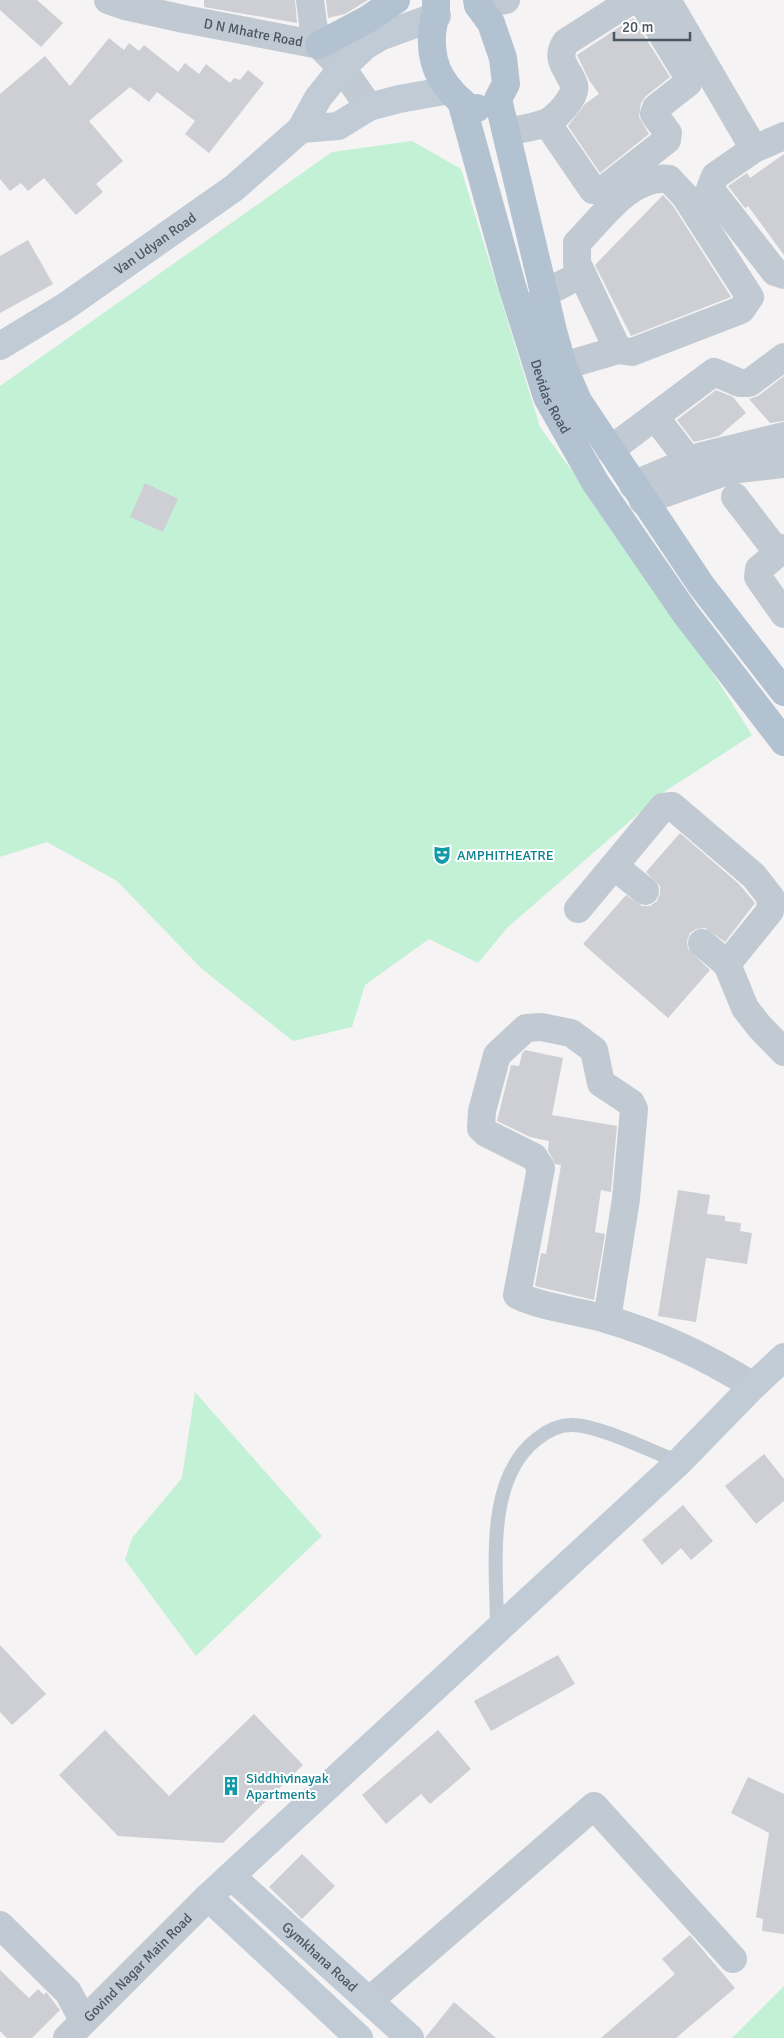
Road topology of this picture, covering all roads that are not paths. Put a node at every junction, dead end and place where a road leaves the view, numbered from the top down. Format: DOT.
graph roads {
  1 [pos="108,0"];
  2 [pos="310,0"];
  3 [pos="396,0"];
  4 [pos="402,0"];
  5 [pos="506,0"];
  6 [pos="632,0"];
  7 [pos="640,0"];
  8 [pos="667,0"];
  9 [pos="478,3"];
  10 [pos="188,9"];
  11 [pos="429,14"];
  12 [pos="319,44"];
  13 [pos="342,68"];
  14 [pos="456,96"];
  15 [pos="498,98"];
  16 [pos="369,107"];
  17 [pos="547,123"];
  18 [pos="301,129"];
  19 [pos="506,132"];
  20 [pos="784,136"];
  21 [pos="754,149"];
  22 [pos="582,274"];
  23 [pos="784,275"];
  24 [pos="543,294"];
  25 [pos="0,346"];
  26 [pos="618,350"];
  27 [pos="784,357"];
  28 [pos="563,366"];
  29 [pos="656,417"];
  30 [pos="784,436"];
  31 [pos="610,450"];
  32 [pos="689,460"];
  33 [pos="784,464"];
  34 [pos="638,493"];
  35 [pos="735,497"];
  36 [pos="781,551"];
  37 [pos="784,614"];
  38 [pos="784,692"];
  39 [pos="784,742"];
  40 [pos="614,866"];
  41 [pos="645,891"];
  42 [pos="578,909"];
  43 [pos="702,943"];
  44 [pos="727,964"];
  45 [pos="784,1052"];
  46 [pos="607,1319"];
  47 [pos="784,1358"];
  48 [pos="753,1386"];
  49 [pos="679,1462"];
  50 [pos="497,1630"];
  51 [pos="231,1876"];
  52 [pos="208,1897"];
  53 [pos="0,1925"];
  54 [pos="734,1959"];
  55 [pos="370,2000"];
  56 [pos="75,2029"];
  57 [pos="359,2038"];
  58 [pos="410,2038"];
  1 -- 10 [label="street, D N Mhatre Road"];
  2 -- 12 [label="street"];
  3 -- 12 [label="main road"];
  4 -- 11 [label="street"];
  5 -- 9 [label="street"];
  6 -- 17 [label="street"];
  7 -- 17 [label="street"];
  8 -- 21 [label="street"];
  9 -- 11 [label="main road"];
  9 -- 15 [label="main road"];
  10 -- 12 [label="street, D N Mhatre Road"];
  11 -- 13 [label="street, Van Udyan Road"];
  11 -- 14 [label="main road, Devidas Road"];
  12 -- 13 [label="street, D N Mhatre Road"];
  13 -- 16 [label="street, D N Mhatre Road"];
  13 -- 18 [label="street, Van Udyan Road"];
  14 -- 15 [label="main road"];
  14 -- 16 [label="street"];
  14 -- 39 [label="main road, Devidas Road"];
  15 -- 19 [label="main road, Devidas Road"];
  16 -- 18 [label="street"];
  17 -- 19 [label="street"];
  18 -- 25 [label="street, Van Udyan Road"];
  19 -- 24 [label="main road, Devidas Road"];
  20 -- 21 [label="street"];
  21 -- 23 [label="street"];
  22 -- 24 [label="street"];
  22 -- 26 [label="street"];
  22 -- 26 [label="street"];
  24 -- 28 [label="main road, Devidas Road"];
  26 -- 28 [label="street"];
  27 -- 29 [label="street"];
  28 -- 31 [label="main road, Devidas Road"];
  29 -- 31 [label="street"];
  29 -- 32 [label="street"];
  30 -- 32 [label="street"];
  31 -- 34 [label="main road, Devidas Road"];
  32 -- 34 [label="street"];
  33 -- 34 [label="street"];
  34 -- 38 [label="main road, Devidas Road"];
  35 -- 36 [label="street"];
  36 -- 37 [label="street"];
  40 -- 41 [label="street"];
  40 -- 42 [label="street"];
  40 -- 44 [label="street"];
  43 -- 44 [label="street"];
  44 -- 45 [label="street"];
  46 -- 46 [label="street"];
  46 -- 48 [label="street"];
  47 -- 48 [label="street"];
  48 -- 49 [label="street"];
  49 -- 50 [label="street"];
  49 -- 50 [label="lane"];
  50 -- 51 [label="street"];
  51 -- 52 [label="street"];
  51 -- 55 [label="street, Gymkhana Road"];
  52 -- 56 [label="street, Govind Nagar Main Road"];
  52 -- 57 [label="street"];
  53 -- 56 [label="street"];
  54 -- 55 [label="street"];
  55 -- 58 [label="street, Gymkhana Road"];
}
